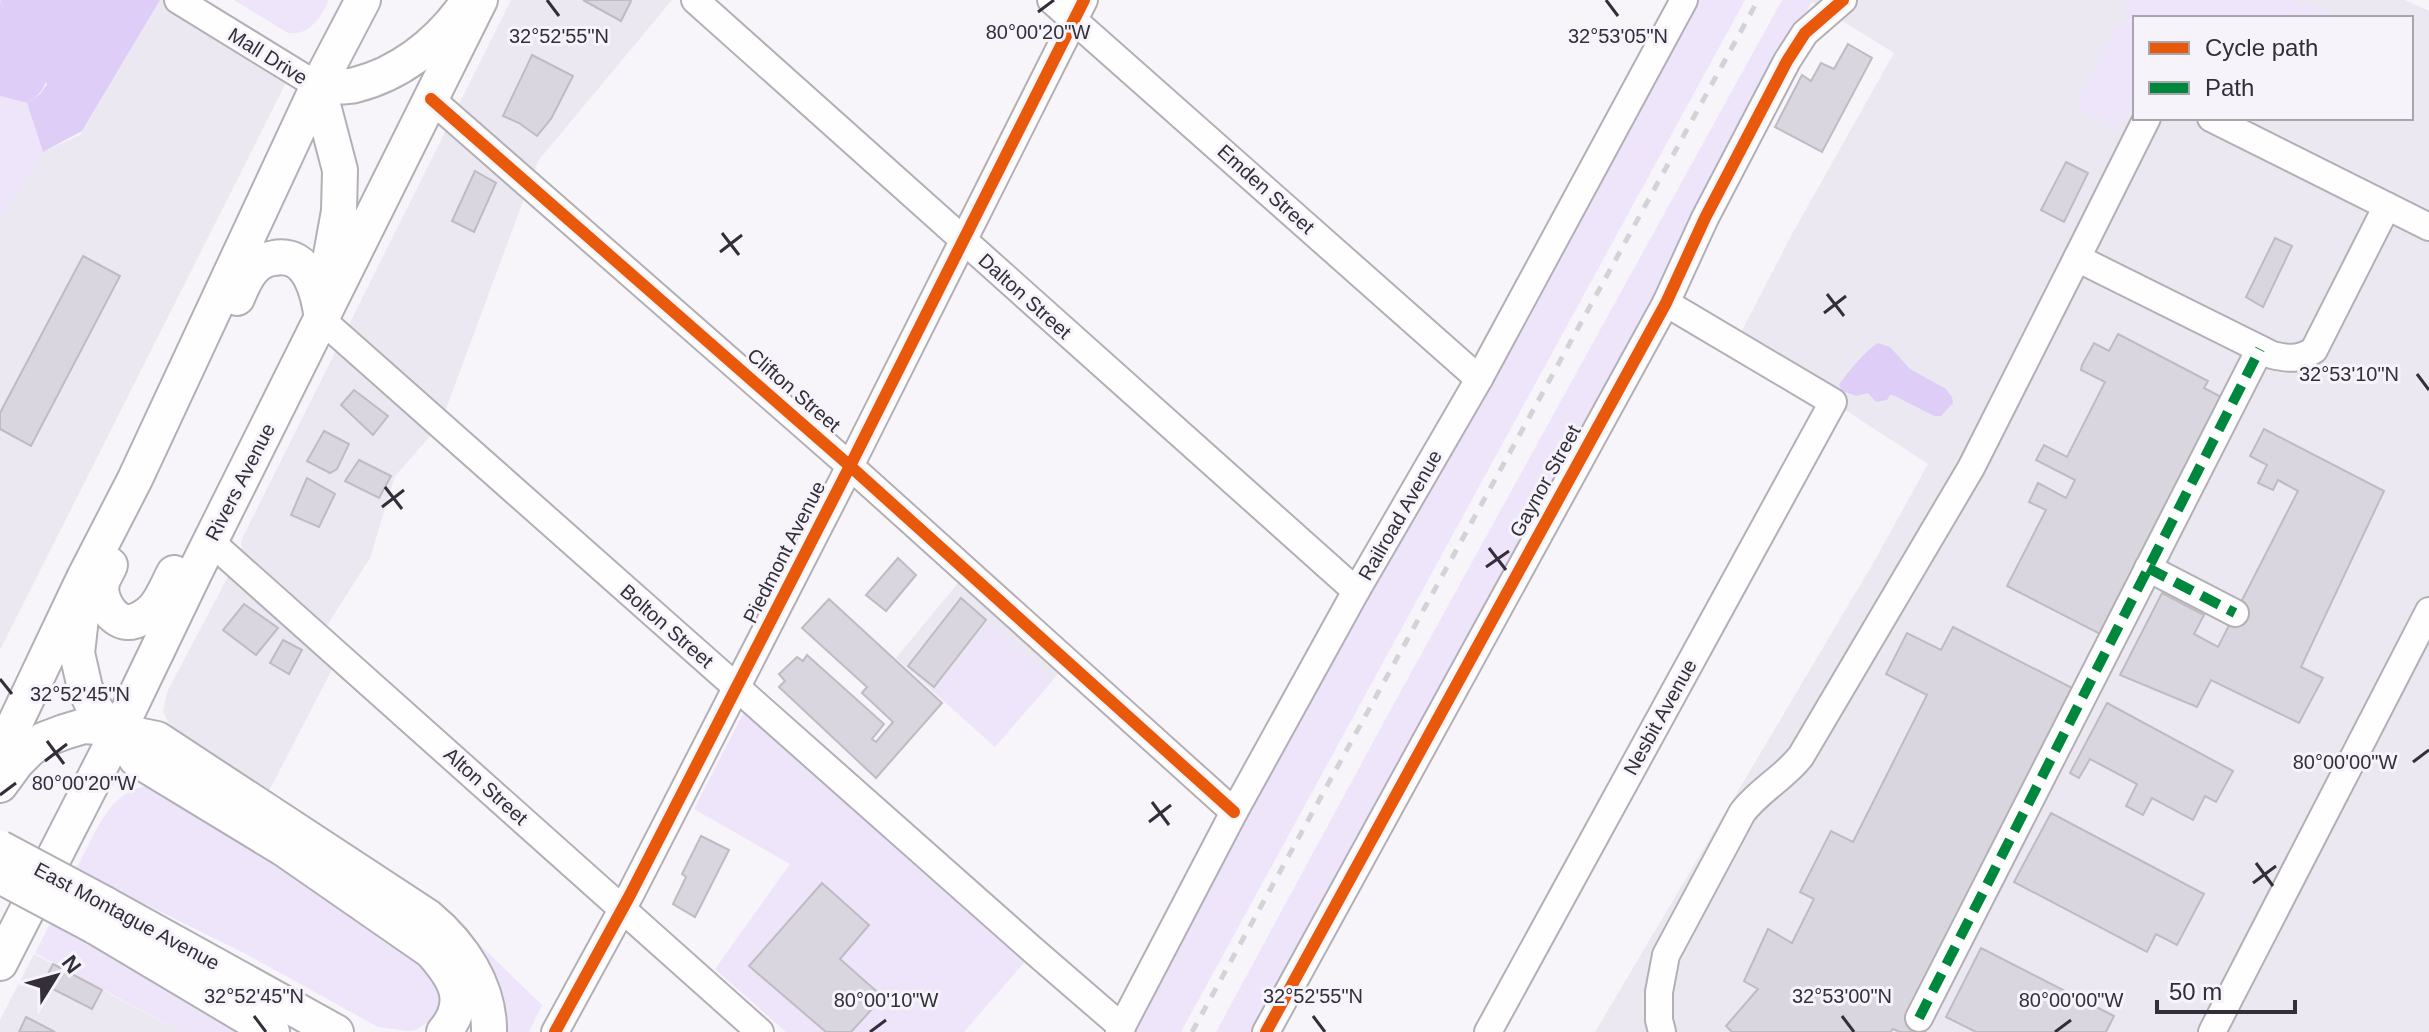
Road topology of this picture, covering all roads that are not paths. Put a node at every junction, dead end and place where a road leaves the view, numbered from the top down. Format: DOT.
graph roads {
  1 [pos="178,0"];
  2 [pos="363,0"];
  3 [pos="470,0"];
  4 [pos="480,0"];
  5 [pos="695,0"];
  6 [pos="1051,0"];
  7 [pos="1684,0"];
  8 [pos="1843,0"];
  9 [pos="1079,10"];
  10 [pos="318,86"];
  11 [pos="431,99"];
  12 [pos="2146,120"];
  13 [pos="2215,120"];
  14 [pos="2387,206"];
  15 [pos="2429,227"];
  16 [pos="963,241"];
  17 [pos="2077,258"];
  18 [pos="1666,303"];
  19 [pos="322,320"];
  20 [pos="2260,349"];
  21 [pos="1479,379"];
  22 [pos="176,392"];
  23 [pos="850,466"];
  24 [pos="135,479"];
  25 [pos="210,541"];
  26 [pos="2148,568"];
  27 [pos="84,578"];
  28 [pos="1356,591"];
  29 [pos="2429,611"];
  30 [pos="2235,613"];
  31 [pos="737,687"];
  32 [pos="119,730"];
  33 [pos="0,755"];
  34 [pos="0,785"];
  35 [pos="1234,812"];
  36 [pos="0,848"];
  37 [pos="0,876"];
  38 [pos="623,908"];
  39 [pos="100,915"];
  40 [pos="0,963"];
  41 [pos="1919,1018"];
  42 [pos="326,1026"];
  43 [pos="1120,1029"];
  44 [pos="272,1032"];
  45 [pos="352,1032"];
  46 [pos="444,1032"];
  47 [pos="489,1032"];
  48 [pos="555,1032"];
  49 [pos="760,1032"];
  50 [pos="1266,1032"];
  51 [pos="1488,1032"];
  52 [pos="1662,1032"];
  53 [pos="2212,1032"];
  1 -- 10 [label="street, Mall Drive"];
  2 -- 10 [label="main road"];
  3 -- 10 [label="main road"];
  4 -- 11 [label="main road, Rivers Avenue"];
  5 -- 16 [label="street, Dalton Street"];
  6 -- 9 [label="street, Emden Street"];
  7 -- 21 [label="street, Railroad Avenue"];
  8 -- 18 [label="street, Gaynor Street"];
  9 -- 16 [label="street, Piedmont Avenue"];
  9 -- 21 [label="street, Emden Street"];
  10 -- 19 [label="main road"];
  10 -- 22 [label="main road"];
  11 -- 19 [label="main road, Rivers Avenue"];
  11 -- 23 [label="street, Clifton Street"];
  12 -- 17 [label="street"];
  13 -- 14 [label="street"];
  14 -- 15 [label="street"];
  14 -- 20 [label="street"];
  16 -- 23 [label="street, Piedmont Avenue"];
  16 -- 28 [label="street, Dalton Street"];
  17 -- 20 [label="street"];
  17 -- 52 [label="street"];
  18 -- 50 [label="street, Gaynor Street"];
  18 -- 51 [label="street, Nesbit Avenue"];
  19 -- 22 [label="main road"];
  19 -- 25 [label="main road, Rivers Avenue"];
  19 -- 31 [label="street, Bolton Street"];
  20 -- 26 [label="street"];
  21 -- 28 [label="street, Railroad Avenue"];
  22 -- 24 [label="main road"];
  23 -- 31 [label="street, Piedmont Avenue"];
  23 -- 35 [label="street, Clifton Street"];
  24 -- 25 [label="main road"];
  24 -- 27 [label="main road"];
  25 -- 32 [label="main road, Rivers Avenue"];
  25 -- 38 [label="street, Alton Street"];
  26 -- 30 [label="street"];
  26 -- 41 [label="street"];
  27 -- 32 [label="main road"];
  27 -- 33 [label="main road"];
  28 -- 35 [label="street, Railroad Avenue"];
  29 -- 53 [label="street"];
  31 -- 38 [label="street, Piedmont Avenue"];
  31 -- 43 [label="street, Bolton Street"];
  32 -- 34 [label="main road"];
  32 -- 40 [label="main road, Rivers Avenue"];
  32 -- 46 [label="main road"];
  32 -- 47 [label="main road"];
  35 -- 43 [label="street, Railroad Avenue"];
  36 -- 39 [label="main road, East Montague Avenue, bridge"];
  37 -- 39 [label="main road, East Montague Avenue, bridge"];
  38 -- 48 [label="street, Piedmont Avenue"];
  38 -- 49 [label="street, Alton Street"];
  39 -- 42 [label="main road, East Montague Avenue"];
  39 -- 44 [label="main road, East Montague Avenue"];
  42 -- 45 [label="main road, East Montague Avenue"];
}
